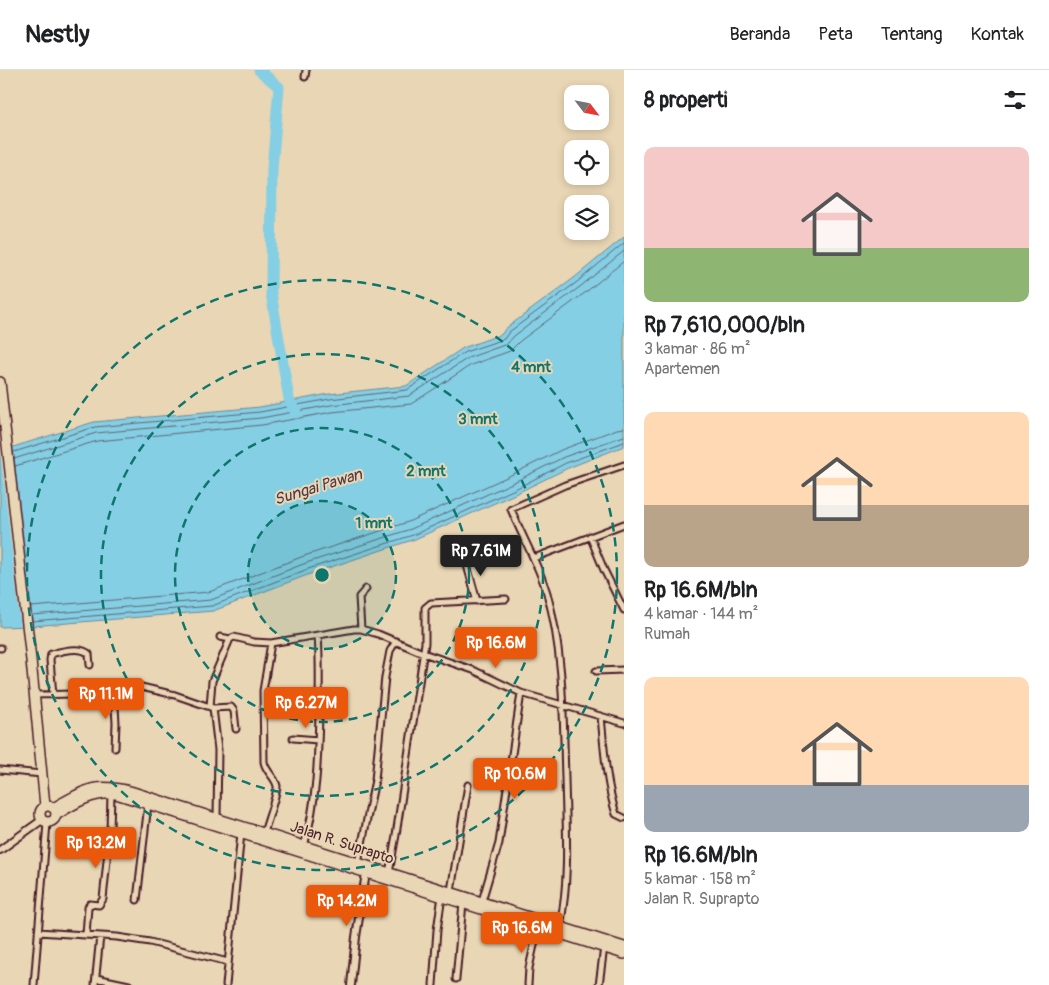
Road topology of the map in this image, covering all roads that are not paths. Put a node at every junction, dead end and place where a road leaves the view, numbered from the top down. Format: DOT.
graph roads {
  1 [pos="306,70"];
  2 [pos="305,77"];
  3 [pos="0,382"];
  4 [pos="624,465"];
  5 [pos="623,525"];
  6 [pos="624,533"];
  7 [pos="590,536"];
  8 [pos="465,558"];
  9 [pos="534,558"];
  10 [pos="366,589"];
  11 [pos="506,599"];
  12 [pos="477,601"];
  13 [pos="624,610"];
  14 [pos="361,629"];
  15 [pos="318,636"];
  16 [pos="220,637"];
  17 [pos="230,639"];
  18 [pos="396,641"];
  19 [pos="271,643"];
  20 [pos="423,653"];
  21 [pos="90,665"];
  22 [pos="596,671"];
  23 [pos="624,671"];
  24 [pos="114,691"];
  25 [pos="521,693"];
  26 [pos="35,695"];
  27 [pos="53,695"];
  28 [pos="563,705"];
  29 [pos="212,707"];
  30 [pos="602,716"];
  31 [pos="624,723"];
  32 [pos="236,729"];
  33 [pos="293,738"];
  34 [pos="318,740"];
  35 [pos="115,748"];
  36 [pos="0,770"];
  37 [pos="42,774"];
  38 [pos="468,785"];
  39 [pos="111,794"];
  40 [pos="148,803"];
  41 [pos="51,809"];
  42 [pos="217,818"];
  43 [pos="624,818"];
  44 [pos="44,822"];
  45 [pos="242,833"];
  46 [pos="264,833"];
  47 [pos="293,846"];
  48 [pos="304,846"];
  49 [pos="0,850"];
  50 [pos="358,863"];
  51 [pos="366,873"];
  52 [pos="389,873"];
  53 [pos="441,892"];
  54 [pos="137,900"];
  55 [pos="482,901"];
  56 [pos="462,903"];
  57 [pos="538,926"];
  58 [pos="560,926"];
  59 [pos="38,932"];
  60 [pos="86,935"];
  61 [pos="100,936"];
  62 [pos="624,946"];
  63 [pos="604,947"];
  64 [pos="624,954"];
  65 [pos="228,962"];
  66 [pos="96,978"];
  67 [pos="456,979"];
  68 [pos="34,985"];
  69 [pos="95,985"];
  70 [pos="129,985"];
  71 [pos="226,985"];
  72 [pos="351,985"];
  73 [pos="432,985"];
  74 [pos="528,985"];
  75 [pos="599,985"];
  1 -- 2 [label="street"];
  3 -- 26 [label="main road"];
  4 -- 9 [label="street"];
  5 -- 6 [label="street"];
  5 -- 7 [label="street"];
  7 -- 9 [label="street"];
  7 -- 13 [label="street"];
  8 -- 12 [label="street"];
  9 -- 28 [label="street"];
  10 -- 14 [label="street"];
  11 -- 12 [label="street"];
  12 -- 20 [label="street"];
  14 -- 15 [label="street"];
  14 -- 18 [label="street"];
  15 -- 19 [label="street"];
  15 -- 34 [label="street"];
  16 -- 17 [label="street"];
  17 -- 19 [label="street"];
  17 -- 29 [label="street"];
  18 -- 20 [label="street"];
  18 -- 50 [label="street"];
  19 -- 46 [label="street"];
  20 -- 25 [label="street"];
  20 -- 52 [label="street"];
  21 -- 27 [label="street"];
  22 -- 23 [label="street"];
  24 -- 27 [label="street"];
  24 -- 29 [label="street"];
  24 -- 35 [label="street"];
  25 -- 28 [label="street"];
  25 -- 55 [label="street"];
  26 -- 27 [label="street"];
  26 -- 37 [label="main road"];
  28 -- 30 [label="street"];
  28 -- 58 [label="street"];
  29 -- 32 [label="street"];
  29 -- 42 [label="street"];
  30 -- 31 [label="street"];
  30 -- 43 [label="street"];
  33 -- 34 [label="street"];
  34 -- 48 [label="street"];
  36 -- 37 [label="street"];
  37 -- 41 [label="main road"];
  38 -- 53 [label="street"];
  39 -- 40 [label="main road, Jalan R. Suprapto"];
  39 -- 41 [label="main road, Jalan R. Suprapto"];
  39 -- 60 [label="street"];
  40 -- 45 [label="main road, Jalan R. Suprapto"];
  40 -- 54 [label="street"];
  41 -- 42 [label="main road, Jalan R. Suprapto"];
  41 -- 44 [label="main road"];
  41 -- 44 [label="main road"];
  42 -- 46 [label="main road, Jalan R. Suprapto"];
  44 -- 49 [label="street"];
  44 -- 59 [label="street"];
  45 -- 47 [label="main road, Jalan R. Suprapto"];
  45 -- 65 [label="street"];
  46 -- 47 [label="main road, Jalan R. Suprapto"];
  47 -- 48 [label="main road, Jalan R. Suprapto"];
  47 -- 51 [label="main road, Jalan R. Suprapto"];
  48 -- 50 [label="main road, Jalan R. Suprapto"];
  50 -- 52 [label="main road, Jalan R. Suprapto"];
  51 -- 53 [label="main road, Jalan R. Suprapto"];
  51 -- 72 [label="street"];
  52 -- 53 [label="main road, Jalan R. Suprapto"];
  53 -- 55 [label="main road, Jalan R. Suprapto"];
  53 -- 56 [label="main road, Jalan R. Suprapto"];
  53 -- 73 [label="street"];
  55 -- 58 [label="main road, Jalan R. Suprapto"];
  56 -- 57 [label="main road, Jalan R. Suprapto"];
  56 -- 67 [label="street"];
  57 -- 63 [label="main road, Jalan R. Suprapto"];
  57 -- 74 [label="street"];
  58 -- 62 [label="main road, Jalan R. Suprapto"];
  59 -- 60 [label="street"];
  59 -- 68 [label="street"];
  60 -- 61 [label="street"];
  61 -- 65 [label="street"];
  61 -- 66 [label="street"];
  63 -- 64 [label="main road, Jalan R. Suprapto"];
  63 -- 75 [label="street"];
  65 -- 71 [label="street"];
  66 -- 69 [label="street"];
  66 -- 70 [label="street"];
}
